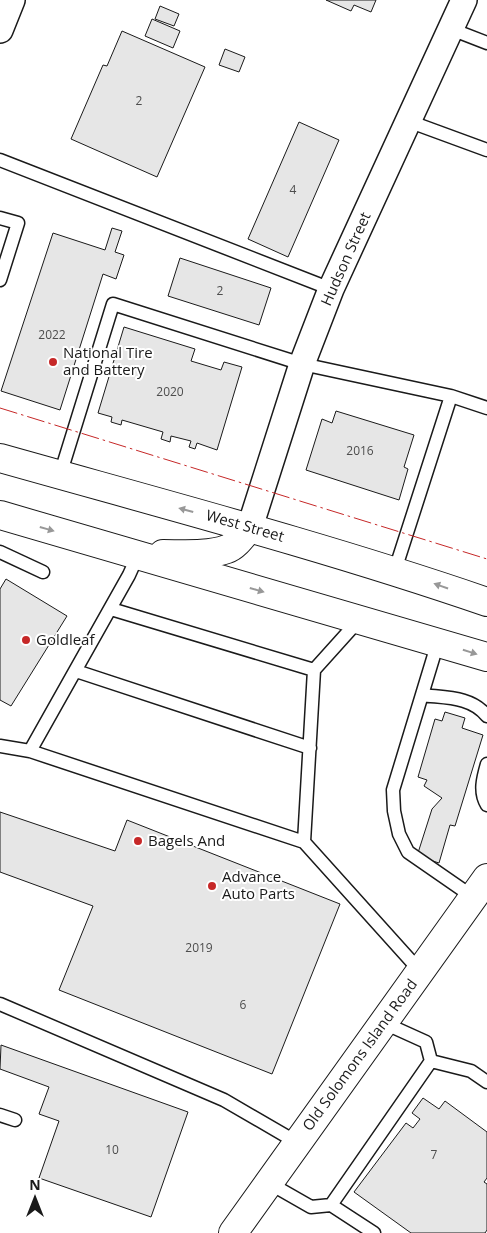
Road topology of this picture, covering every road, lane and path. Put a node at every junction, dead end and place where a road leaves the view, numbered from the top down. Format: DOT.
graph roads {
  1 [pos="464,0"];
  2 [pos="450,30"];
  3 [pos="487,43"];
  4 [pos="408,121"];
  5 [pos="487,150"];
  6 [pos="0,160"];
  7 [pos="0,218"];
  8 [pos="0,280"];
  9 [pos="331,289"];
  10 [pos="302,364"];
  11 [pos="450,396"];
  12 [pos="487,408"];
  13 [pos="0,458"];
  14 [pos="60,475"];
  15 [pos="2,521"];
  16 [pos="250,527"];
  17 [pos="0,552"];
  18 [pos="138,555"];
  19 [pos="395,570"];
  20 [pos="43,572"];
  21 [pos="487,602"];
  22 [pos="111,609"];
  23 [pos="360,619"];
  24 [pos="438,642"];
  25 [pos="487,658"];
  26 [pos="314,670"];
  27 [pos="76,671"];
  28 [pos="422,695"];
  29 [pos="487,716"];
  30 [pos="0,746"];
  31 [pos="310,748"];
  32 [pos="30,751"];
  33 [pos="487,764"];
  34 [pos="487,805"];
  35 [pos="304,842"];
  36 [pos="480,887"];
  37 [pos="420,971"];
  38 [pos="0,1004"];
  39 [pos="384,1023"];
  40 [pos="431,1061"];
  41 [pos="487,1082"];
  42 [pos="0,1115"];
  43 [pos="15,1120"];
  44 [pos="298,1143"];
  45 [pos="269,1183"];
  46 [pos="331,1205"];
  47 [pos="233,1233"];
  48 [pos="374,1233"];
  1 -- 2 [label="street, Hudson Street"];
  2 -- 3 [label="lane"];
  2 -- 4 [label="street, Hudson Street"];
  4 -- 5 [label="lane"];
  4 -- 9 [label="street, Hudson Street"];
  6 -- 9 [label="lane"];
  7 -- 8 [label="lane"];
  9 -- 10 [label="street, Hudson Street"];
  10 -- 11 [label="lane"];
  10 -- 14 [label="lane"];
  10 -- 16 [label="street, Hudson Street"];
  11 -- 12 [label="lane"];
  11 -- 19 [label="lane"];
  13 -- 14 [label="main road, West Street"];
  16 -- 14 [label="main road, West Street, one-way"];
  15 -- 18 [label="main road, one-way"];
  16 -- 18 [label="main road"];
  16 -- 19 [label="main road, West Street"];
  17 -- 20 [label="lane"];
  18 -- 22 [label="lane"];
  18 -- 23 [label="main road, one-way"];
  21 -- 19 [label="main road, West Street, one-way"];
  22 -- 26 [label="lane"];
  22 -- 27 [label="lane"];
  23 -- 24 [label="main road"];
  23 -- 26 [label="lane"];
  24 -- 25 [label="main road, one-way"];
  24 -- 28 [label="lane"];
  26 -- 31 [label="lane"];
  27 -- 31 [label="lane"];
  27 -- 32 [label="lane"];
  28 -- 29 [label="lane"];
  28 -- 36 [label="lane"];
  30 -- 32 [label="lane"];
  31 -- 35 [label="lane"];
  32 -- 35 [label="lane"];
  33 -- 34 [label="lane"];
  35 -- 37 [label="lane"];
  36 -- 37 [label="main road, Old Solomons Island Road"];
  37 -- 39 [label="main road, Old Solomons Island Road"];
  38 -- 44 [label="lane"];
  39 -- 40 [label="lane"];
  39 -- 44 [label="main road, Old Solomons Island Road"];
  40 -- 41 [label="lane"];
  40 -- 46 [label="lane"];
  42 -- 43 [label="lane"];
  44 -- 45 [label="main road, Old Solomons Island Road"];
  45 -- 46 [label="lane"];
  45 -- 47 [label="main road, Old Solomons Island Road"];
  46 -- 48 [label="lane"];
}
